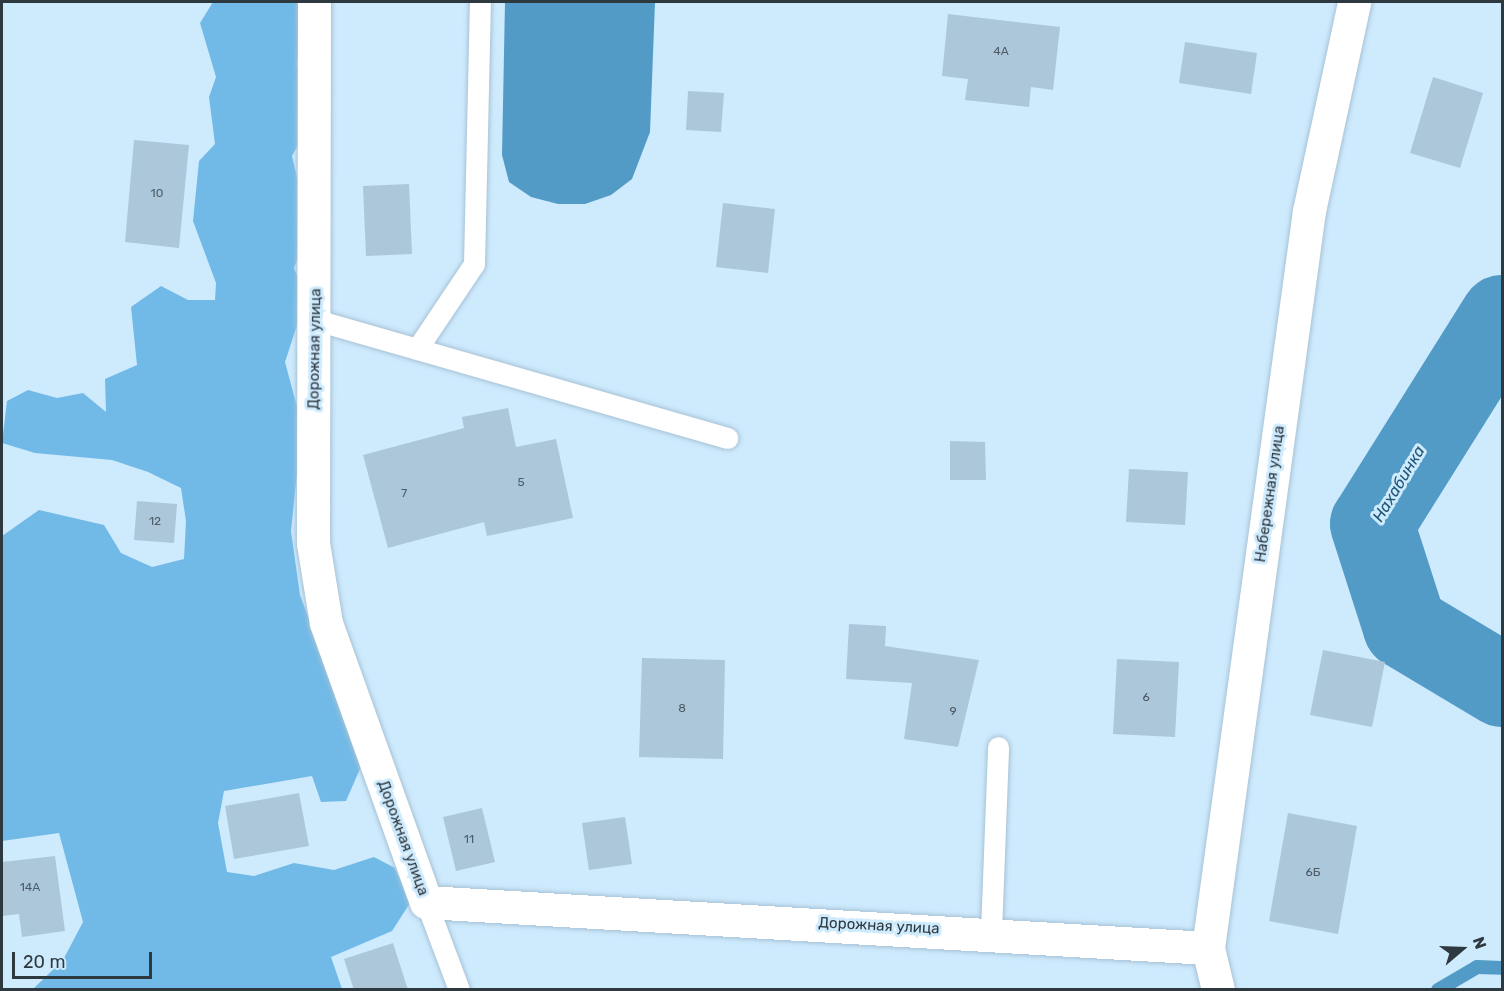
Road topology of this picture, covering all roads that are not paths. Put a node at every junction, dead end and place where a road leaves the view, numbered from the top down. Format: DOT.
graph roads {
  1 [pos="314,2"];
  2 [pos="480,2"];
  3 [pos="1354,2"];
  4 [pos="316,320"];
  5 [pos="417,349"];
  6 [pos="727,438"];
  7 [pos="998,747"];
  8 [pos="426,902"];
  9 [pos="991,932"];
  10 [pos="1208,948"];
  11 [pos="459,990"];
  12 [pos="1218,990"];
  1 -- 4 [label="street, Дорожная улица"];
  2 -- 5 [label="lane"];
  3 -- 10 [label="street, Набережная улица"];
  4 -- 5 [label="lane"];
  4 -- 8 [label="street, Дорожная улица"];
  5 -- 6 [label="lane"];
  7 -- 9 [label="lane"];
  8 -- 9 [label="street, Дорожная улица"];
  8 -- 11 [label="lane"];
  9 -- 10 [label="street, Дорожная улица"];
  10 -- 12 [label="street, Набережная улица"];
}
